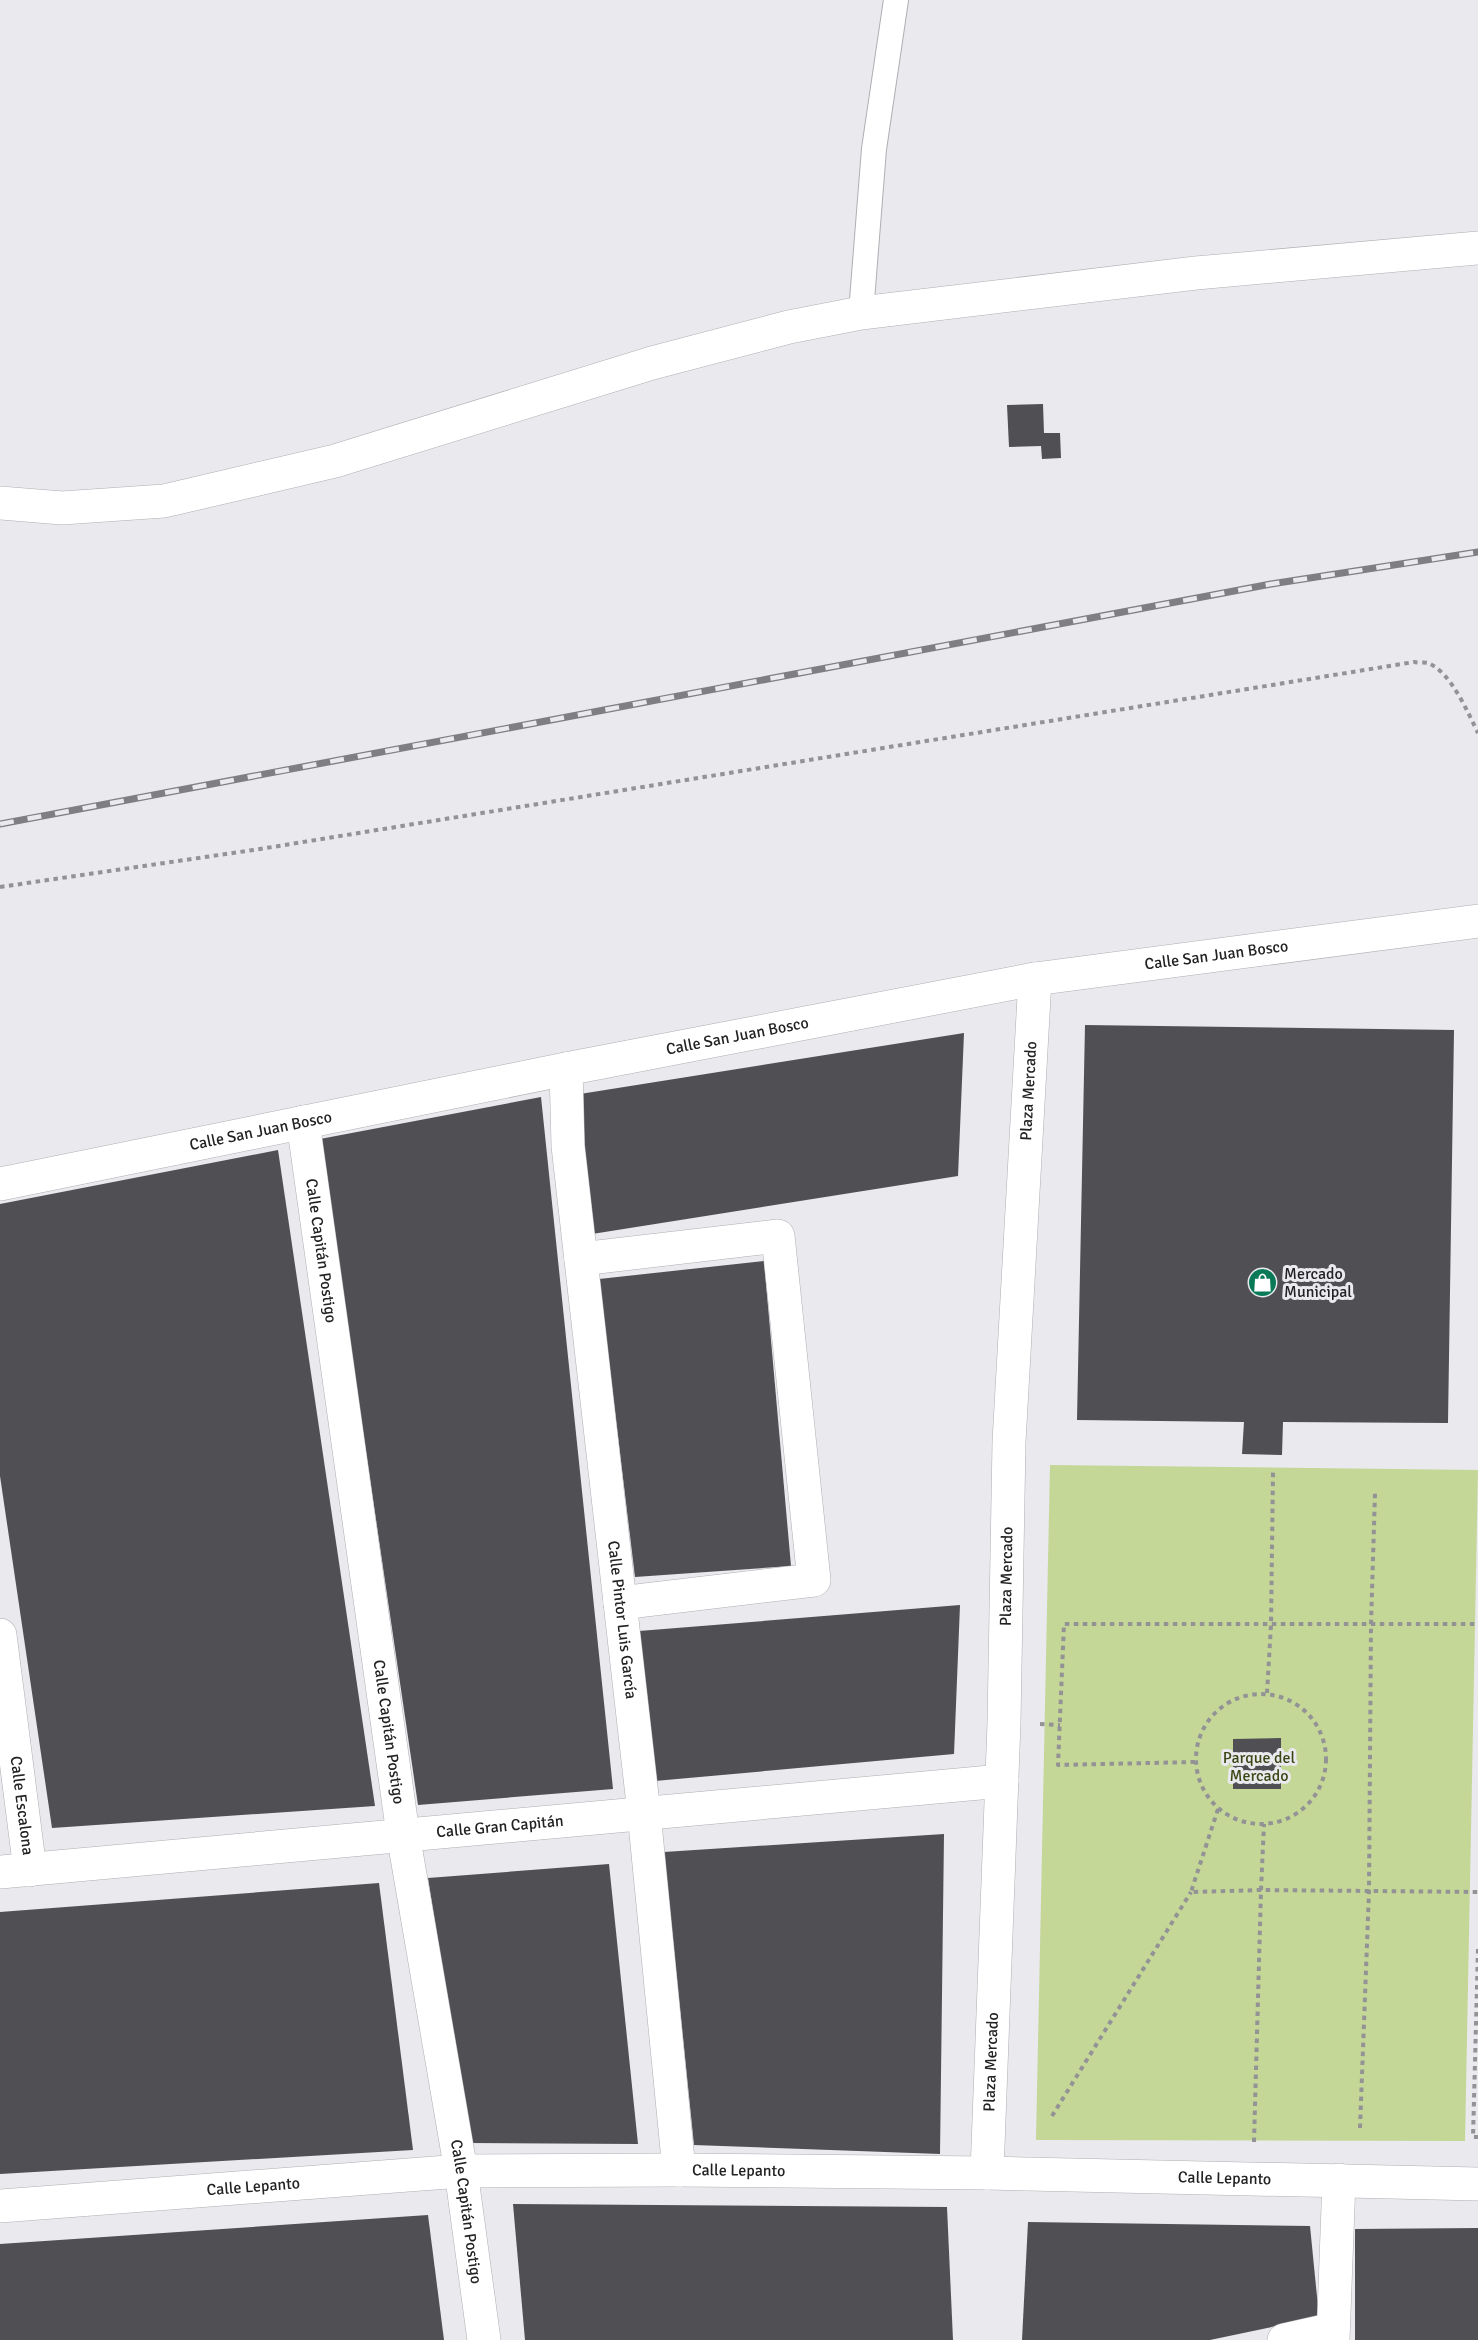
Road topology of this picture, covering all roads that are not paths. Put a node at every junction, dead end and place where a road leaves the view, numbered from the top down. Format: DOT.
graph roads {
  1 [pos="896,0"];
  2 [pos="1478,248"];
  3 [pos="861,313"];
  4 [pos="0,503"];
  5 [pos="1478,921"];
  6 [pos="1035,979"];
  7 [pos="566,1069"];
  8 [pos="303,1122"];
  9 [pos="0,1184"];
  10 [pos="581,1259"];
  11 [pos="620,1603"];
  12 [pos="0,1635"];
  13 [pos="1002,1780"];
  14 [pos="645,1813"];
  15 [pos="403,1834"];
  16 [pos="15,1871"];
  17 [pos="679,2170"];
  18 [pos="461,2171"];
  19 [pos="987,2173"];
  20 [pos="1339,2180"];
  21 [pos="1478,2184"];
  22 [pos="0,2206"];
  23 [pos="1333,2335"];
  24 [pos="484,2340"];
  25 [pos="1284,2340"];
  1 -- 3 [label="lane"];
  2 -- 3 [label="street"];
  3 -- 4 [label="street"];
  5 -- 6 [label="street, Calle San Juan Bosco"];
  6 -- 7 [label="street, Calle San Juan Bosco"];
  6 -- 13 [label="street, Plaza Mercado"];
  7 -- 8 [label="street, Calle San Juan Bosco"];
  7 -- 10 [label="street, Calle Pintor Luis García"];
  8 -- 9 [label="street, Calle San Juan Bosco"];
  8 -- 15 [label="street, Calle Capitán Postigo"];
  10 -- 11 [label="street, Calle Pintor Luis García"];
  10 -- 11 [label="street"];
  11 -- 14 [label="street, Calle Pintor Luis García"];
  12 -- 16 [label="street, Calle Escalona"];
  13 -- 14 [label="street, Calle Gran Capitán"];
  13 -- 19 [label="street, Plaza Mercado"];
  14 -- 15 [label="street, Calle Gran Capitán"];
  14 -- 17 [label="street, Calle Pintor Luis García"];
  15 -- 16 [label="street, Calle Gran Capitán"];
  15 -- 18 [label="street, Calle Capitán Postigo"];
  17 -- 18 [label="street, Calle Lepanto"];
  17 -- 19 [label="street, Calle Lepanto"];
  18 -- 22 [label="street, Calle Lepanto"];
  18 -- 24 [label="street, Calle Capitán Postigo"];
  19 -- 20 [label="street, Calle Lepanto"];
  20 -- 21 [label="street, Calle Lepanto"];
  20 -- 23 [label="street"];
  23 -- 25 [label="street"];
}
